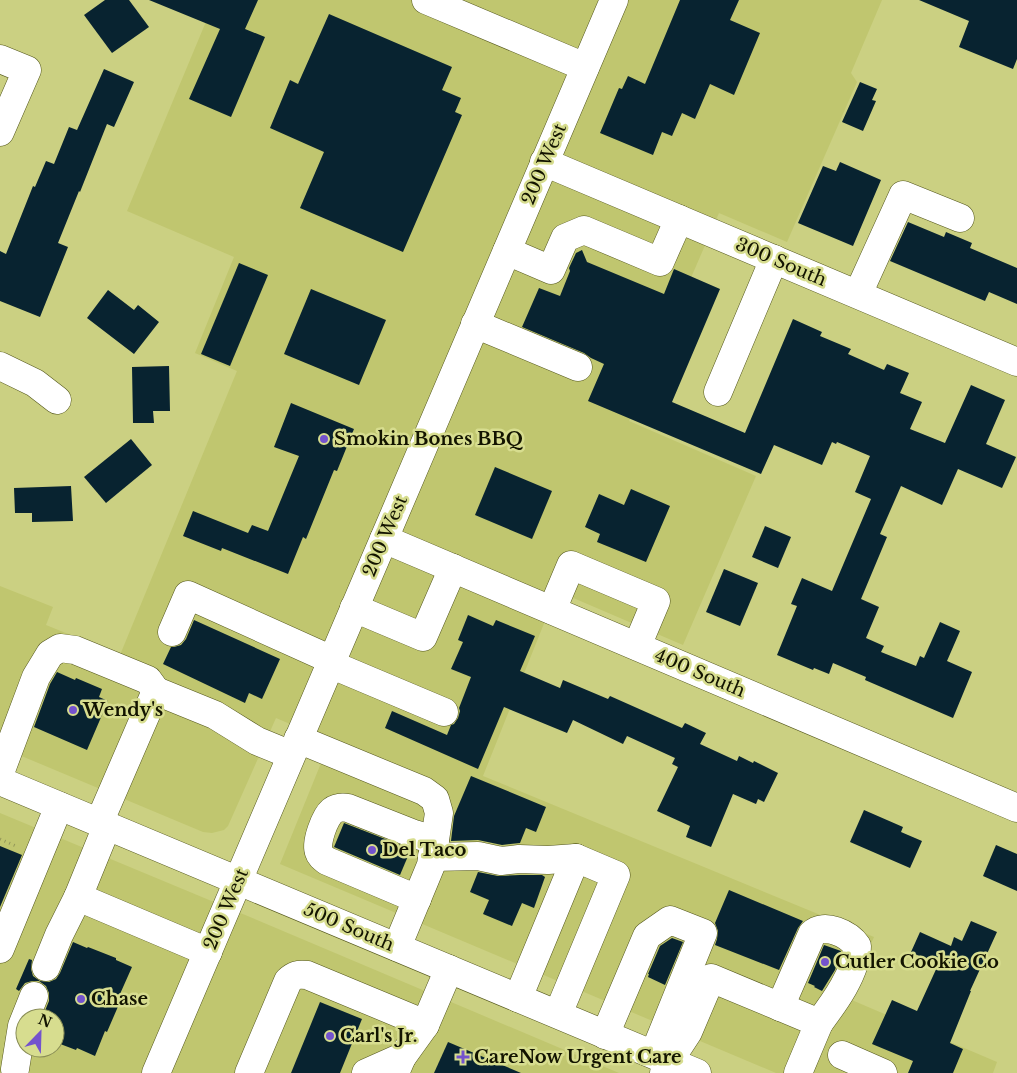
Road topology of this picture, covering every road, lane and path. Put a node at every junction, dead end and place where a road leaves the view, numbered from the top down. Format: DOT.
graph roads {
  1 [pos="426,0"];
  2 [pos="614,0"];
  3 [pos="0,59"];
  4 [pos="585,67"];
  5 [pos="0,132"];
  6 [pos="544,162"];
  7 [pos="960,218"];
  8 [pos="678,219"];
  9 [pos="507,251"];
  10 [pos="774,259"];
  11 [pos="858,294"];
  12 [pos="476,324"];
  13 [pos="1017,362"];
  14 [pos="0,366"];
  15 [pos="578,366"];
  16 [pos="718,392"];
  17 [pos="57,400"];
  18 [pos="384,539"];
  19 [pos="453,568"];
  20 [pos="354,608"];
  21 [pos="552,610"];
  22 [pos="172,632"];
  23 [pos="637,646"];
  24 [pos="331,662"];
  25 [pos="156,690"];
  26 [pos="444,712"];
  27 [pos="295,747"];
  28 [pos="0,772"];
  29 [pos="0,781"];
  30 [pos="59,806"];
  31 [pos="1017,808"];
  32 [pos="103,825"];
  33 [pos="0,839"];
  34 [pos="21,848"];
  35 [pos="434,848"];
  36 [pos="576,858"];
  37 [pos="238,881"];
  38 [pos="78,897"];
  39 [pos="417,899"];
  40 [pos="397,947"];
  41 [pos="0,949"];
  42 [pos="208,952"];
  43 [pos="46,967"];
  44 [pos="449,969"];
  45 [pos="34,996"];
  46 [pos="518,998"];
  47 [pos="780,1007"];
  48 [pos="558,1014"];
  49 [pos="819,1023"];
  50 [pos="425,1025"];
  51 [pos="606,1034"];
  52 [pos="842,1055"];
  53 [pos="662,1063"];
  54 [pos="398,1065"];
  55 [pos="17,1072"];
  56 [pos="156,1073"];
  57 [pos="249,1073"];
  58 [pos="366,1073"];
  59 [pos="697,1073"];
  60 [pos="798,1073"];
  61 [pos="883,1073"];
  1 -- 4 [label="main road"];
  2 -- 4 [label="main road, 200 West"];
  3 -- 5 [label="main road"];
  4 -- 6 [label="main road, 200 West"];
  6 -- 8 [label="main road, 300 South"];
  6 -- 9 [label="main road, 200 West"];
  7 -- 11 [label="main road"];
  8 -- 9 [label="main road"];
  8 -- 10 [label="main road, 300 South"];
  9 -- 12 [label="main road, 200 West"];
  10 -- 11 [label="main road, 300 South"];
  10 -- 16 [label="main road"];
  11 -- 13 [label="main road, 300 South"];
  12 -- 15 [label="main road"];
  12 -- 18 [label="main road, 200 West"];
  14 -- 17 [label="main road"];
  18 -- 19 [label="main road, 400 South"];
  18 -- 20 [label="main road, 200 West"];
  19 -- 20 [label="main road"];
  19 -- 21 [label="main road, 400 South"];
  20 -- 24 [label="main road, 200 West"];
  21 -- 23 [label="main road, 400 South"];
  21 -- 23 [label="main road"];
  22 -- 24 [label="main road"];
  23 -- 31 [label="main road, 400 South"];
  24 -- 26 [label="main road"];
  24 -- 27 [label="main road, 200 West"];
  25 -- 27 [label="main road"];
  25 -- 28 [label="main road"];
  25 -- 32 [label="main road"];
  27 -- 35 [label="main road"];
  27 -- 37 [label="main road, 200 West"];
  29 -- 30 [label="main road, 500 South"];
  30 -- 32 [label="main road, 500 South"];
  30 -- 41 [label="main road"];
  32 -- 37 [label="main road, 500 South"];
  32 -- 38 [label="main road"];
  33 -- 34 [label="path"];
  35 -- 36 [label="main road"];
  35 -- 39 [label="main road"];
  35 -- 39 [label="main road"];
  36 -- 46 [label="main road"];
  36 -- 48 [label="main road"];
  37 -- 40 [label="main road, 500 South"];
  37 -- 42 [label="main road, 200 West"];
  38 -- 42 [label="main road"];
  38 -- 43 [label="main road"];
  39 -- 40 [label="main road"];
  40 -- 44 [label="main road, 500 South"];
  42 -- 56 [label="main road, 200 West"];
  44 -- 46 [label="main road, 500 South"];
  44 -- 50 [label="main road"];
  45 -- 55 [label="main road"];
  46 -- 48 [label="main road, 500 South"];
  47 -- 49 [label="main road"];
  47 -- 49 [label="main road"];
  47 -- 53 [label="main road"];
  48 -- 51 [label="main road, 500 South"];
  49 -- 60 [label="main road"];
  50 -- 54 [label="main road"];
  50 -- 57 [label="main road"];
  51 -- 53 [label="main road, 500 South"];
  51 -- 53 [label="main road"];
  52 -- 61 [label="main road"];
  53 -- 59 [label="main road, 500 South"];
  54 -- 58 [label="main road"];
}
